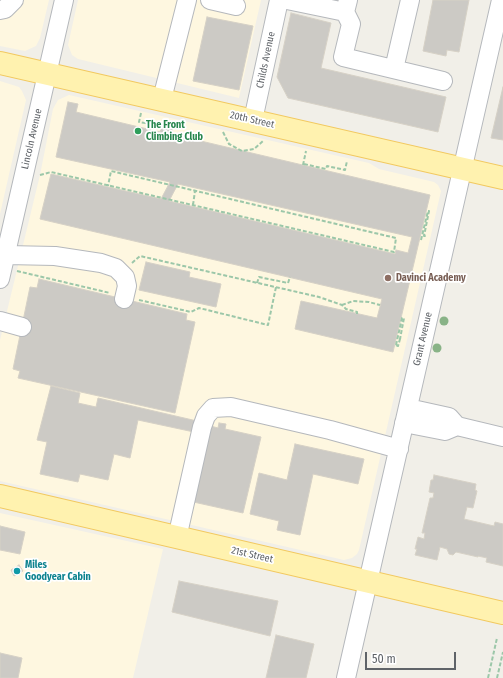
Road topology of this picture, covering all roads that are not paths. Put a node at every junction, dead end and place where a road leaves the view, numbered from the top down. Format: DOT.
graph roads {
  1 [pos="14,0"];
  2 [pos="64,0"];
  3 [pos="187,0"];
  4 [pos="210,0"];
  5 [pos="279,0"];
  6 [pos="287,0"];
  7 [pos="410,0"];
  8 [pos="501,0"];
  9 [pos="236,6"];
  10 [pos="346,6"];
  11 [pos="0,10"];
  12 [pos="497,45"];
  13 [pos="0,63"];
  14 [pos="394,69"];
  15 [pos="47,73"];
  16 [pos="443,81"];
  17 [pos="162,99"];
  18 [pos="253,120"];
  19 [pos="462,169"];
  20 [pos="503,178"];
  21 [pos="6,255"];
  22 [pos="0,279"];
  23 [pos="124,298"];
  24 [pos="0,321"];
  25 [pos="22,327"];
  26 [pos="406,415"];
  27 [pos="503,437"];
  28 [pos="398,449"];
  29 [pos="0,496"];
  30 [pos="177,538"];
  31 [pos="368,582"];
  32 [pos="503,613"];
  33 [pos="346,678"];
  1 -- 11 [label="street"];
  2 -- 15 [label="street, Lincoln Avenue"];
  3 -- 17 [label="street"];
  4 -- 9 [label="street"];
  5 -- 18 [label="street, Childs Avenue"];
  6 -- 10 [label="street"];
  7 -- 14 [label="street"];
  8 -- 12 [label="street, Grant Avenue"];
  10 -- 14 [label="street"];
  12 -- 19 [label="street, Grant Avenue"];
  13 -- 15 [label="main road, 20th Street"];
  14 -- 16 [label="street"];
  15 -- 17 [label="main road, 20th Street"];
  15 -- 21 [label="street, Lincoln Avenue"];
  17 -- 18 [label="main road, 20th Street"];
  18 -- 19 [label="main road, 20th Street"];
  19 -- 20 [label="main road, 20th Street"];
  19 -- 26 [label="street, Grant Avenue"];
  21 -- 22 [label="street, Lincoln Avenue"];
  21 -- 23 [label="street"];
  24 -- 25 [label="street"];
  26 -- 27 [label="street"];
  26 -- 28 [label="street, Grant Avenue"];
  28 -- 30 [label="street"];
  28 -- 31 [label="street, Grant Avenue"];
  29 -- 30 [label="main road, 21st Street"];
  30 -- 31 [label="main road, 21st Street"];
  31 -- 32 [label="main road, 21st Street"];
  31 -- 33 [label="street, Grant Avenue"];
}
